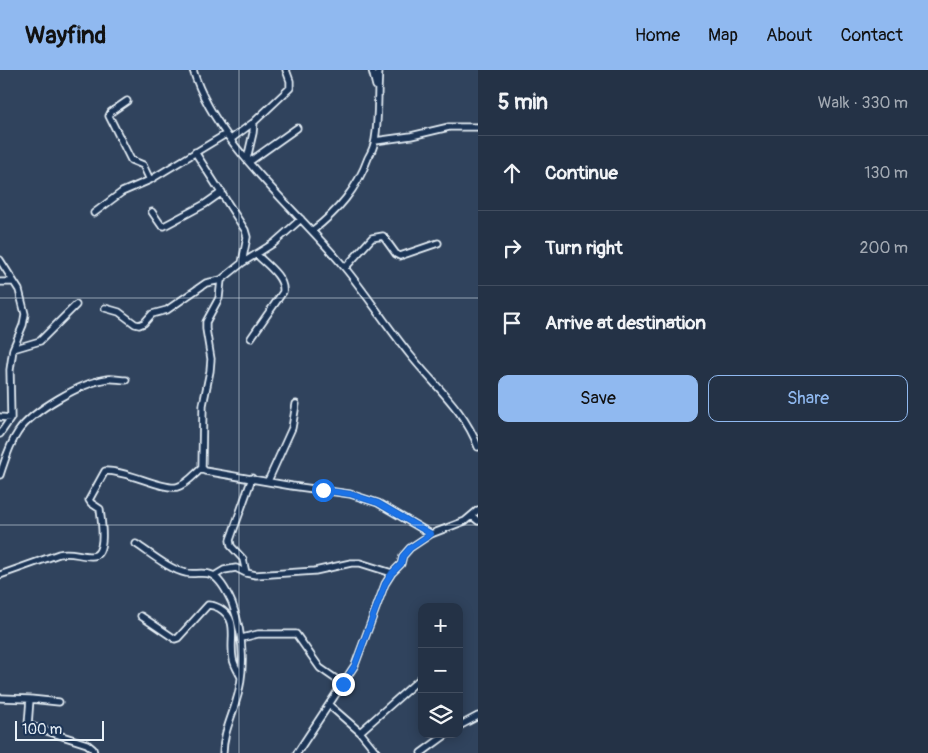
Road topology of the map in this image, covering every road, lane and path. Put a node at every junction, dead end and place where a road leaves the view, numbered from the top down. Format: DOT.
graph roads {
  1 [pos="193,70"];
  2 [pos="286,70"];
  3 [pos="374,70"];
  4 [pos="127,101"];
  5 [pos="254,122"];
  6 [pos="478,127"];
  7 [pos="297,128"];
  8 [pos="226,134"];
  9 [pos="231,139"];
  10 [pos="375,141"];
  11 [pos="195,152"];
  12 [pos="248,161"];
  13 [pos="150,180"];
  14 [pos="222,192"];
  15 [pos="152,212"];
  16 [pos="94,214"];
  17 [pos="301,219"];
  18 [pos="312,231"];
  19 [pos="438,243"];
  20 [pos="256,254"];
  21 [pos="0,260"];
  22 [pos="242,263"];
  23 [pos="345,268"];
  24 [pos="221,280"];
  25 [pos="0,282"];
  26 [pos="13,282"];
  27 [pos="76,306"];
  28 [pos="105,308"];
  29 [pos="251,338"];
  30 [pos="13,349"];
  31 [pos="126,380"];
  32 [pos="296,404"];
  33 [pos="0,417"];
  34 [pos="11,418"];
  35 [pos="0,434"];
  36 [pos="478,447"];
  37 [pos="202,468"];
  38 [pos="0,475"];
  39 [pos="252,478"];
  40 [pos="268,481"];
  41 [pos="478,510"];
  42 [pos="472,516"];
  43 [pos="478,521"];
  44 [pos="431,534"];
  45 [pos="136,544"];
  46 [pos="246,573"];
  47 [pos="392,573"];
  48 [pos="0,575"];
  49 [pos="214,576"];
  50 [pos="141,616"];
  51 [pos="242,638"];
  52 [pos="242,677"];
  53 [pos="418,681"];
  54 [pos="343,684"];
  55 [pos="0,698"];
  56 [pos="30,699"];
  57 [pos="59,702"];
  58 [pos="329,705"];
  59 [pos="478,716"];
  60 [pos="463,724"];
  61 [pos="360,732"];
  62 [pos="442,738"];
  63 [pos="94,753"];
  64 [pos="223,753"];
  65 [pos="297,753"];
  66 [pos="378,753"];
  67 [pos="421,753"];
  1 -- 8 [label="street"];
  2 -- 5 [label="street"];
  3 -- 10 [label="street"];
  4 -- 13 [label="street"];
  5 -- 9 [label="street"];
  5 -- 12 [label="street"];
  6 -- 10 [label="street"];
  7 -- 12 [label="street"];
  8 -- 9 [label="street"];
  8 -- 11 [label="street"];
  9 -- 12 [label="street"];
  10 -- 18 [label="street"];
  11 -- 13 [label="street"];
  11 -- 14 [label="street"];
  12 -- 17 [label="street"];
  13 -- 16 [label="street"];
  14 -- 15 [label="street"];
  14 -- 22 [label="street"];
  17 -- 18 [label="street"];
  17 -- 20 [label="street"];
  18 -- 23 [label="street"];
  19 -- 23 [label="street"];
  20 -- 22 [label="street"];
  20 -- 29 [label="street"];
  21 -- 26 [label="street"];
  22 -- 24 [label="street"];
  23 -- 36 [label="street"];
  24 -- 28 [label="street"];
  24 -- 37 [label="street"];
  25 -- 26 [label="street"];
  26 -- 30 [label="street"];
  27 -- 30 [label="street"];
  30 -- 34 [label="street"];
  31 -- 38 [label="street"];
  32 -- 40 [label="street"];
  33 -- 34 [label="street"];
  34 -- 35 [label="street"];
  37 -- 39 [label="street"];
  37 -- 48 [label="street"];
  39 -- 40 [label="street"];
  39 -- 46 [label="street"];
  40 -- 44 [label="street"];
  41 -- 42 [label="street"];
  42 -- 43 [label="street"];
  42 -- 44 [label="street"];
  44 -- 47 [label="street"];
  45 -- 49 [label="street"];
  46 -- 47 [label="street"];
  46 -- 49 [label="street"];
  47 -- 54 [label="street"];
  49 -- 51 [label="street"];
  50 -- 52 [label="street"];
  51 -- 52 [label="street"];
  51 -- 54 [label="street"];
  52 -- 64 [label="street"];
  53 -- 61 [label="street"];
  54 -- 58 [label="street"];
  55 -- 56 [label="street"];
  56 -- 57 [label="street"];
  56 -- 63 [label="street"];
  58 -- 61 [label="street"];
  58 -- 65 [label="street"];
  59 -- 60 [label="street"];
  61 -- 66 [label="street"];
  62 -- 67 [label="street"];
}
